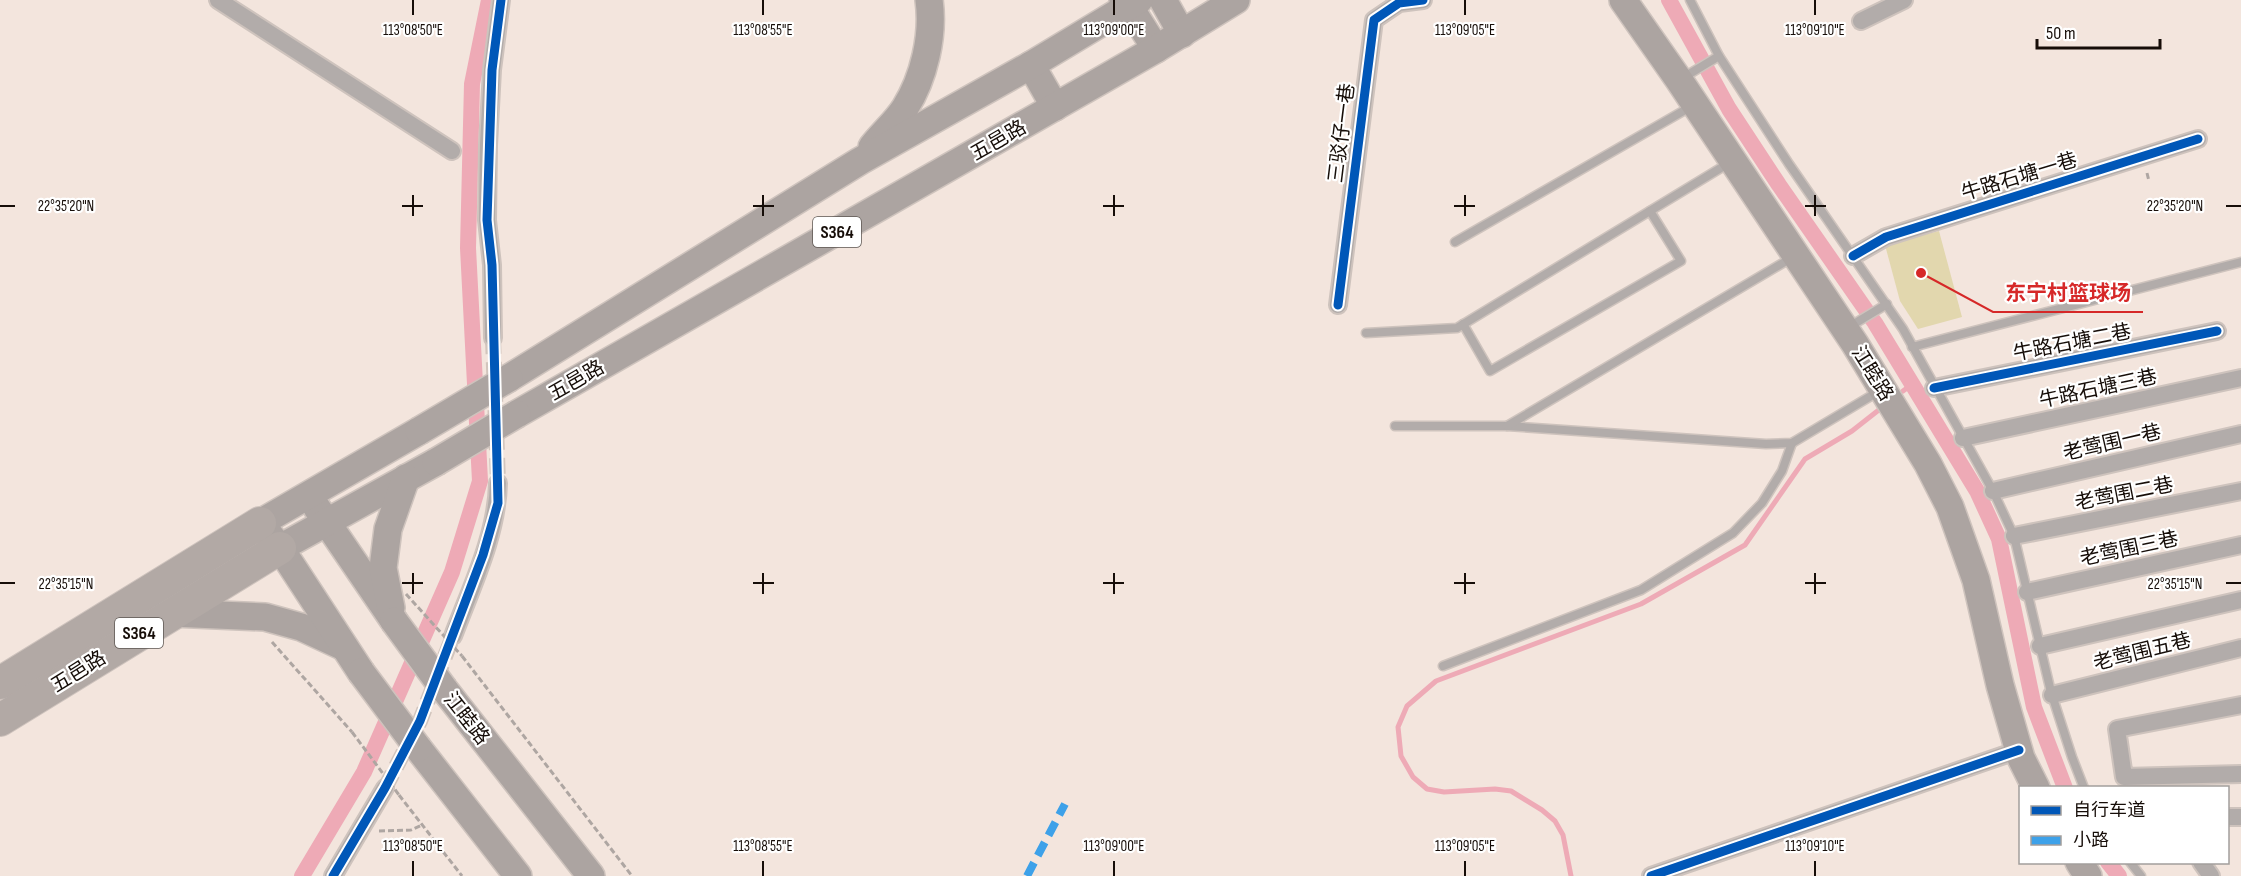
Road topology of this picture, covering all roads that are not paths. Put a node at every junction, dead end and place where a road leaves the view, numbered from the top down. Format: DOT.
graph roads {
  1 [pos="218,0"];
  2 [pos="501,0"];
  3 [pos="929,0"];
  4 [pos="1162,0"];
  5 [pos="1236,0"];
  6 [pos="1423,0"];
  7 [pos="1690,0"];
  8 [pos="1904,0"];
  9 [pos="1130,2"];
  10 [pos="1624,2"];
  11 [pos="1861,21"];
  12 [pos="1182,34"];
  13 [pos="1156,49"];
  14 [pos="1719,56"];
  15 [pos="1030,65"];
  16 [pos="1679,80"];
  17 [pos="1695,105"];
  18 [pos="1055,107"];
  19 [pos="2199,139"];
  20 [pos="452,151"];
  21 [pos="860,161"];
  22 [pos="1732,161"];
  23 [pos="1650,211"];
  24 [pos="1455,242"];
  25 [pos="1796,256"];
  26 [pos="1853,256"];
  27 [pos="2241,262"];
  28 [pos="1886,304"];
  29 [pos="1338,305"];
  30 [pos="1463,324"];
  31 [pos="1846,329"];
  32 [pos="2217,331"];
  33 [pos="1366,333"];
  34 [pos="493,338"];
  35 [pos="1912,346"];
  36 [pos="2241,378"];
  37 [pos="1884,388"];
  38 [pos="1934,388"];
  39 [pos="1395,426"];
  40 [pos="1507,426"];
  41 [pos="2241,434"];
  42 [pos="1964,438"];
  43 [pos="1792,443"];
  44 [pos="406,478"];
  45 [pos="498,483"];
  46 [pos="1993,491"];
  47 [pos="2241,491"];
  48 [pos="309,495"];
  49 [pos="261,523"];
  50 [pos="327,523"];
  51 [pos="2014,536"];
  52 [pos="2241,545"];
  53 [pos="280,548"];
  54 [pos="2027,592"];
  55 [pos="2241,600"];
  56 [pos="172,613"];
  57 [pos="132,620"];
  58 [pos="394,621"];
  59 [pos="453,636"];
  60 [pos="2040,646"];
  61 [pos="344,648"];
  62 [pos="2241,648"];
  63 [pos="1443,666"];
  64 [pos="0,683"];
  65 [pos="2052,695"];
  66 [pos="2241,705"];
  67 [pos="0,720"];
  68 [pos="2019,750"];
  69 [pos="2241,774"];
  70 [pos="2035,786"];
  71 [pos="2083,786"];
  72 [pos="392,792"];
  73 [pos="2132,864"];
  74 [pos="333,876"];
  75 [pos="518,876"];
  76 [pos="591,876"];
  77 [pos="1651,876"];
  78 [pos="2141,876"];
  1 -- 20 [label="street"];
  2 -- 34 [label="street"];
  3 -- 21 [label="main road"];
  4 -- 12 [label="main road"];
  5 -- 12 [label="main road, 五邑路"];
  6 -- 29 [label="street, 三驳仔一巷"];
  7 -- 14 [label="lane"];
  8 -- 11 [label="street"];
  9 -- 13 [label="main road"];
  9 -- 15 [label="main road, 五邑路 / S364"];
  10 -- 16 [label="main road, 江睦路"];
  12 -- 13 [label="main road, 五邑路"];
  13 -- 18 [label="main road, 五邑路 / S364"];
  14 -- 16 [label="lane"];
  14 -- 26 [label="lane"];
  15 -- 18 [label="main road"];
  15 -- 21 [label="main road, 五邑路 / S364"];
  16 -- 17 [label="main road, 江睦路"];
  17 -- 22 [label="main road, 江睦路"];
  17 -- 24 [label="lane"];
  18 -- 44 [label="main road, 五邑路 / S364, bridge"];
  19 -- 26 [label="street, 牛路石塘一巷"];
  21 -- 48 [label="main road, 五邑路 / S364, bridge"];
  22 -- 23 [label="lane"];
  22 -- 25 [label="main road, 江睦路"];
  23 -- 30 [label="lane"];
  23 -- 30 [label="lane"];
  25 -- 31 [label="main road, 江睦路"];
  25 -- 40 [label="lane"];
  26 -- 28 [label="lane"];
  27 -- 35 [label="lane"];
  28 -- 31 [label="lane"];
  28 -- 35 [label="lane"];
  30 -- 33 [label="lane"];
  31 -- 37 [label="main road, 江睦路"];
  32 -- 38 [label="street, 牛路石塘二巷"];
  35 -- 38 [label="lane"];
  36 -- 42 [label="street, 牛路石塘三巷"];
  37 -- 43 [label="lane"];
  37 -- 68 [label="main road, 江睦路"];
  38 -- 42 [label="lane"];
  39 -- 40 [label="lane"];
  40 -- 43 [label="lane"];
  41 -- 46 [label="street, 老莺围一巷"];
  42 -- 46 [label="lane"];
  43 -- 63 [label="lane"];
  44 -- 50 [label="main road, 五邑路 / S364"];
  44 -- 58 [label="main road"];
  45 -- 59 [label="street"];
  46 -- 51 [label="lane"];
  47 -- 51 [label="street, 老莺围二巷"];
  48 -- 49 [label="main road, 五邑路 / S364"];
  48 -- 50 [label="main road, 江睦路"];
  49 -- 53 [label="main road"];
  49 -- 57 [label="highway, 五邑路 / S364"];
  50 -- 53 [label="main road, 五邑路 / S364"];
  50 -- 58 [label="main road, 江睦路"];
  51 -- 54 [label="lane"];
  52 -- 54 [label="street, 老莺围三巷"];
  53 -- 56 [label="highway, 五邑路 / S364"];
  53 -- 61 [label="main road"];
  54 -- 60 [label="lane"];
  55 -- 60 [label="street"];
  56 -- 57 [label="highway, 五邑路 / S364"];
  56 -- 61 [label="main road"];
  57 -- 64 [label="highway, 五邑路 / S364"];
  57 -- 67 [label="highway, 五邑路 / S364"];
  58 -- 76 [label="main road, 江睦路, bridge"];
  60 -- 65 [label="lane"];
  61 -- 75 [label="main road, bridge"];
  62 -- 65 [label="street, 老莺围五巷"];
  65 -- 71 [label="lane"];
  66 -- 69 [label="street"];
  68 -- 70 [label="main road, 江睦路"];
  68 -- 77 [label="street"];
  72 -- 74 [label="street"];
  73 -- 78 [label="lane"];
}
